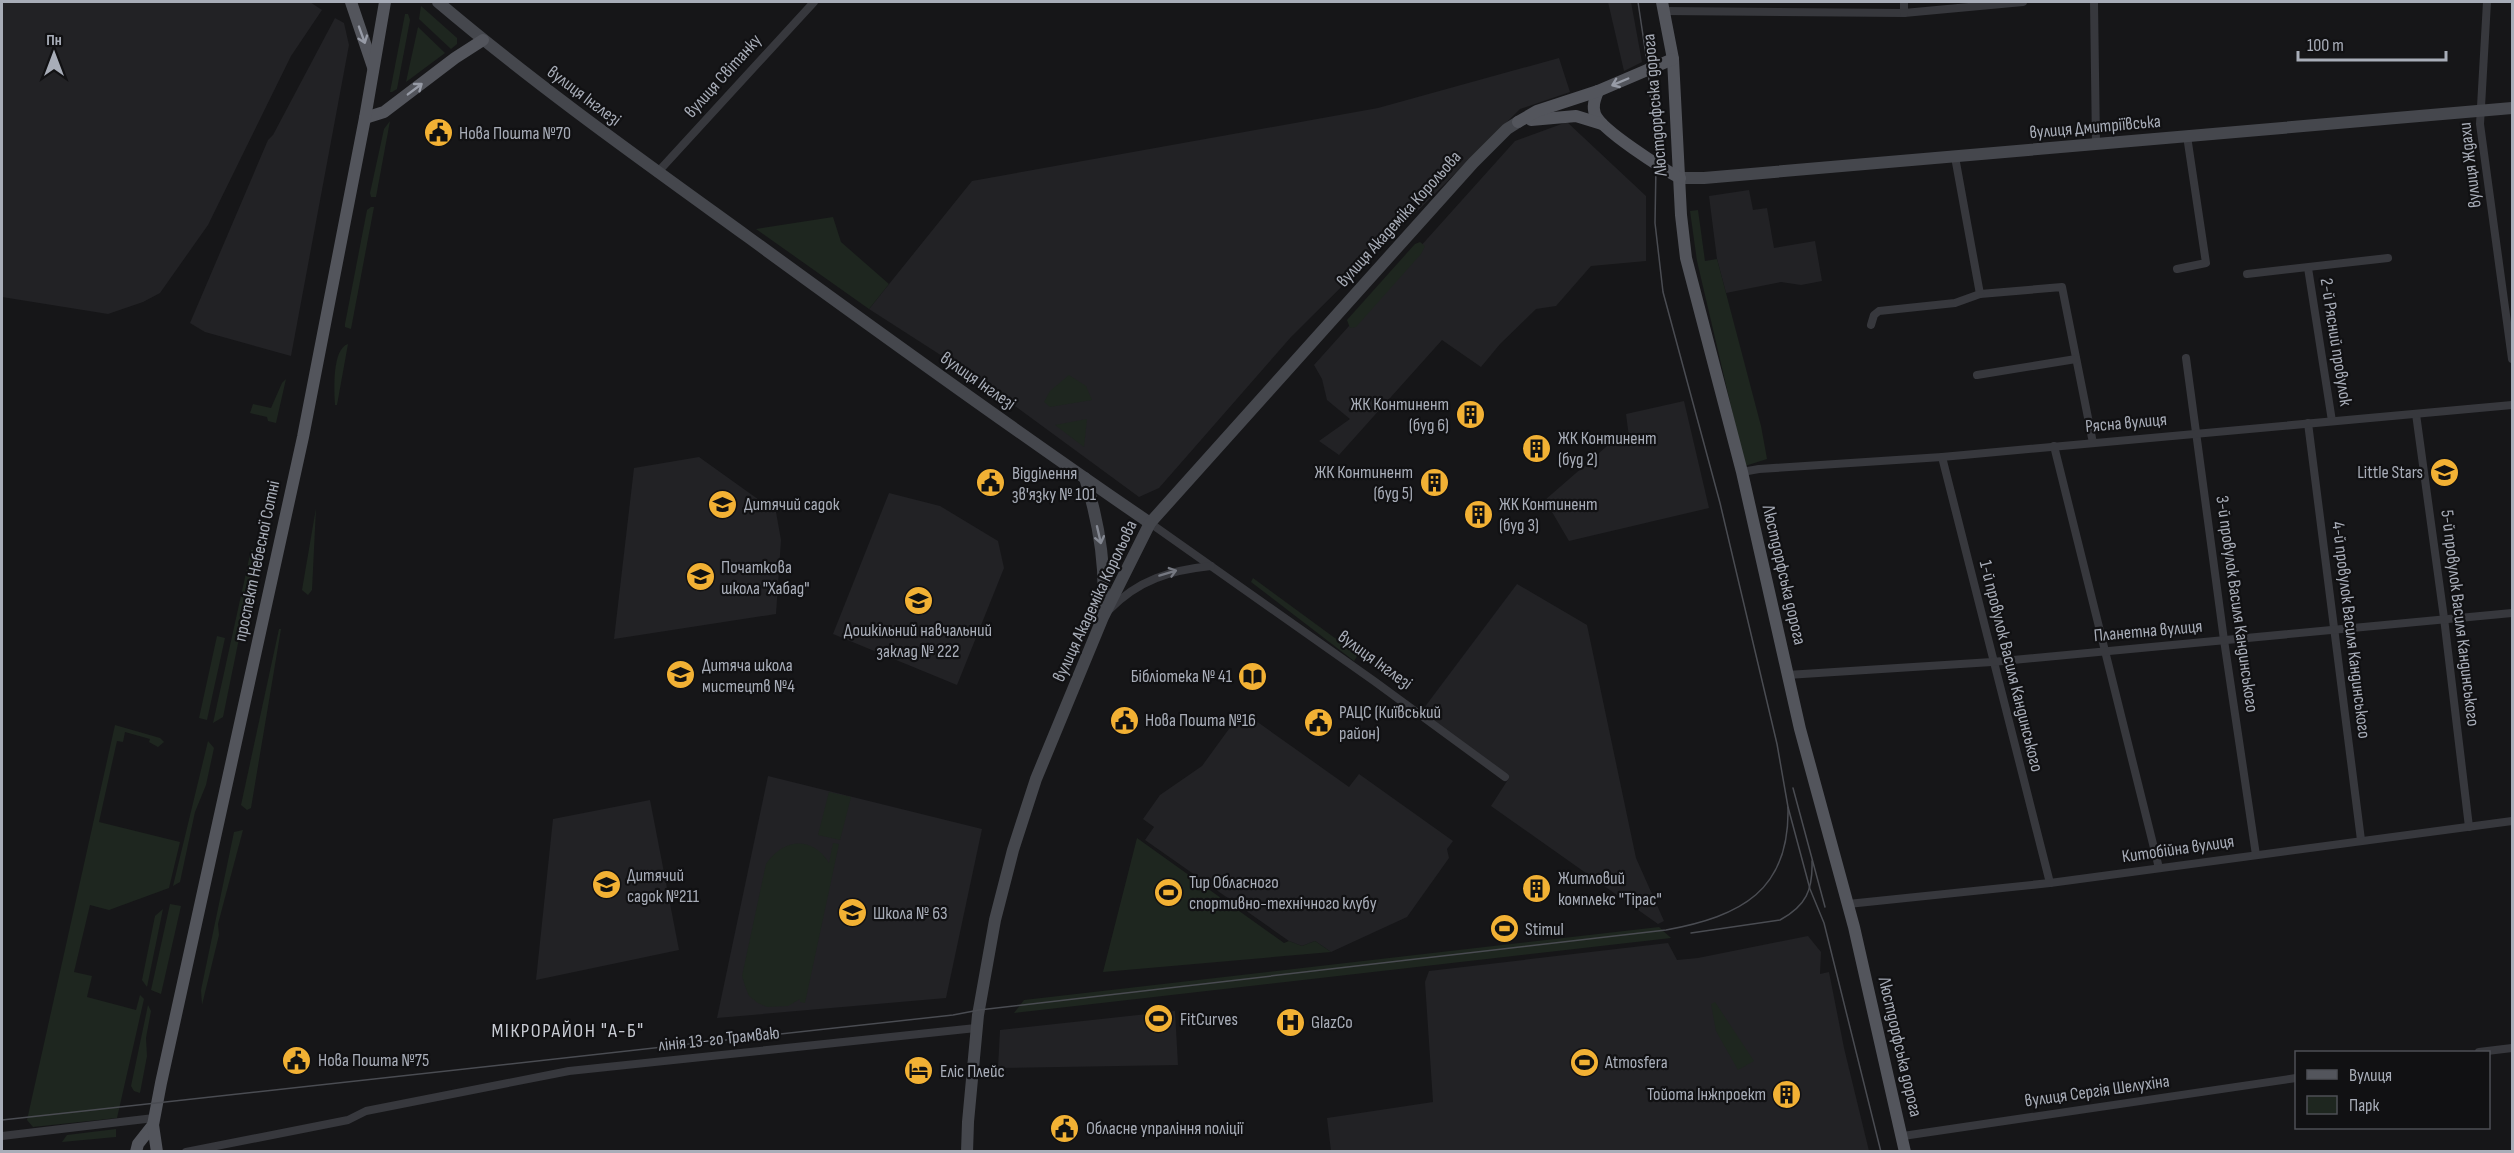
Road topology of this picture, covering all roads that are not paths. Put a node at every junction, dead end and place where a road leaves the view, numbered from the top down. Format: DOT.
graph roads {
  1 [pos="351,2"];
  2 [pos="385,2"];
  3 [pos="438,2"];
  4 [pos="814,2"];
  5 [pos="1904,2"];
  6 [pos="2023,2"];
  7 [pos="2094,2"];
  8 [pos="2487,2"];
  9 [pos="1663,6"];
  10 [pos="1904,13"];
  11 [pos="483,40"];
  12 [pos="1673,59"];
  13 [pos="374,68"];
  14 [pos="1598,91"];
  15 [pos="2512,108"];
  16 [pos="2480,111"];
  17 [pos="365,118"];
  18 [pos="1518,122"];
  19 [pos="1602,124"];
  20 [pos="2187,136"];
  21 [pos="2096,144"];
  22 [pos="1955,158"];
  23 [pos="657,173"];
  24 [pos="1680,178"];
  25 [pos="2388,258"];
  26 [pos="2308,268"];
  27 [pos="2177,269"];
  28 [pos="2247,274"];
  29 [pos="1980,294"];
  30 [pos="1871,325"];
  31 [pos="2186,358"];
  32 [pos="2076,359"];
  33 [pos="2512,359"];
  34 [pos="1977,375"];
  35 [pos="2512,405"];
  36 [pos="2416,414"];
  37 [pos="2332,421"];
  38 [pos="2308,423"];
  39 [pos="2197,434"];
  40 [pos="2093,443"];
  41 [pos="2054,446"];
  42 [pos="1942,457"];
  43 [pos="1742,472"];
  44 [pos="1085,478"];
  45 [pos="1150,523"];
  46 [pos="1211,566"];
  47 [pos="2512,613"];
  48 [pos="1103,617"];
  49 [pos="2444,618"];
  50 [pos="2334,630"];
  51 [pos="2224,640"];
  52 [pos="2106,652"];
  53 [pos="1992,662"];
  54 [pos="1787,675"];
  55 [pos="1505,777"];
  56 [pos="2512,821"];
  57 [pos="2469,827"];
  58 [pos="2361,840"];
  59 [pos="2256,855"];
  60 [pos="2159,868"];
  61 [pos="2050,883"];
  62 [pos="1848,904"];
  63 [pos="976,1028"];
  64 [pos="2512,1048"];
  65 [pos="2490,1051"];
  66 [pos="2295,1078"];
  67 [pos="154,1121"];
  68 [pos="2,1136"];
  69 [pos="1903,1136"];
  70 [pos="157,1151"];
  71 [pos="136,1152"];
  72 [pos="186,1152"];
  73 [pos="968,1152"];
  74 [pos="1905,1152"];
  1 -- 13 [label="main road, one-way"];
  2 -- 13 [label="main road, проспект Небесної Сотні"];
  3 -- 11 [label="main road, вулиця Інглезі"];
  4 -- 23 [label="street, вулиця Світанку"];
  5 -- 10 [label="street"];
  6 -- 10 [label="street"];
  7 -- 21 [label="street"];
  8 -- 16 [label="street, вулиця Ждахи"];
  9 -- 10 [label="street"];
  9 -- 12 [label="main road, Люстдорфська дорога"];
  17 -- 11 [label="main road, one-way"];
  11 -- 23 [label="main road, вулиця Інглезі"];
  12 -- 14 [label="main road, one-way"];
  12 -- 24 [label="main road, Люстдорфська дорога"];
  13 -- 17 [label="main road, проспект Небесної Сотні"];
  14 -- 18 [label="main road"];
  14 -- 19 [label="main road"];
  15 -- 16 [label="main road, вулиця Дмитріївська"];
  16 -- 20 [label="main road, вулиця Дмитріївська"];
  16 -- 33 [label="street, вулиця Ждахи"];
  17 -- 67 [label="main road, проспект Небесної Сотні"];
  18 -- 19 [label="main road"];
  18 -- 45 [label="main road, вулиця Академіка Корольова"];
  19 -- 24 [label="main road"];
  20 -- 21 [label="main road, вулиця Дмитріївська"];
  20 -- 27 [label="street"];
  21 -- 22 [label="main road, вулиця Дмитріївська"];
  22 -- 24 [label="main road, вулиця Дмитріївська"];
  22 -- 29 [label="street"];
  23 -- 44 [label="main road, вулиця Інглезі"];
  24 -- 43 [label="main road, Люстдорфська дорога"];
  25 -- 26 [label="street"];
  26 -- 28 [label="street"];
  26 -- 37 [label="street, 2-й Рясний провулок"];
  29 -- 30 [label="street"];
  29 -- 32 [label="street"];
  31 -- 39 [label="street, 3-й провулок Василя Кандинського"];
  32 -- 34 [label="street"];
  32 -- 40 [label="street"];
  35 -- 36 [label="street, Рясна вулиця"];
  36 -- 37 [label="street, Рясна вулиця"];
  36 -- 49 [label="street, 5-й провулок Василя Кандинського"];
  37 -- 38 [label="street, Рясна вулиця"];
  38 -- 39 [label="street, Рясна вулиця"];
  38 -- 50 [label="street, 4-й провулок Василя Кандинського"];
  39 -- 40 [label="street, Рясна вулиця"];
  39 -- 51 [label="street, 3-й провулок Василя Кандинського"];
  40 -- 41 [label="street, Рясна вулиця"];
  41 -- 42 [label="street, Рясна вулиця"];
  41 -- 52 [label="street"];
  42 -- 43 [label="street, Рясна вулиця"];
  42 -- 53 [label="street, 1-й провулок Василя Кандинського"];
  43 -- 54 [label="main road, Люстдорфська дорога"];
  44 -- 45 [label="main road, вулиця Інглезі"];
  44 -- 48 [label="main road, one-way"];
  45 -- 46 [label="street, вулиця Інглезі"];
  45 -- 48 [label="main road, вулиця Академіка Корольова"];
  48 -- 46 [label="street, one-way"];
  46 -- 55 [label="street, вулиця Інглезі"];
  47 -- 49 [label="street, Планетна вулиця"];
  48 -- 63 [label="main road, вулиця Академіка Корольова"];
  49 -- 50 [label="street, Планетна вулиця"];
  49 -- 57 [label="street, 5-й провулок Василя Кандинського"];
  50 -- 51 [label="street, Планетна вулиця"];
  50 -- 58 [label="street, 4-й провулок Василя Кандинського"];
  51 -- 52 [label="street, Планетна вулиця"];
  51 -- 59 [label="street, 3-й провулок Василя Кандинського"];
  52 -- 53 [label="street, Планетна вулиця"];
  52 -- 60 [label="street"];
  53 -- 54 [label="street, Планетна вулиця"];
  53 -- 61 [label="street, 1-й провулок Василя Кандинського"];
  54 -- 62 [label="main road, Люстдорфська дорога"];
  56 -- 57 [label="street, Китобійна вулиця"];
  57 -- 58 [label="street, Китобійна вулиця"];
  58 -- 59 [label="street, Китобійна вулиця"];
  59 -- 60 [label="street, Китобійна вулиця"];
  60 -- 61 [label="street, Китобійна вулиця"];
  61 -- 62 [label="street, Китобійна вулиця"];
  62 -- 69 [label="main road, Люстдорфська дорога"];
  63 -- 72 [label="street, лінія 13-го Трамваю"];
  63 -- 73 [label="main road, вулиця Академіка Корольова"];
  64 -- 65 [label="street"];
  66 -- 69 [label="street, вулиця Сергія Шелухіна"];
  67 -- 68 [label="street"];
  67 -- 70 [label="main road, проспект Небесної Сотні"];
  67 -- 71 [label="main road, проспект Небесної Сотні"];
  69 -- 74 [label="main road, Люстдорфська дорога"];
}
